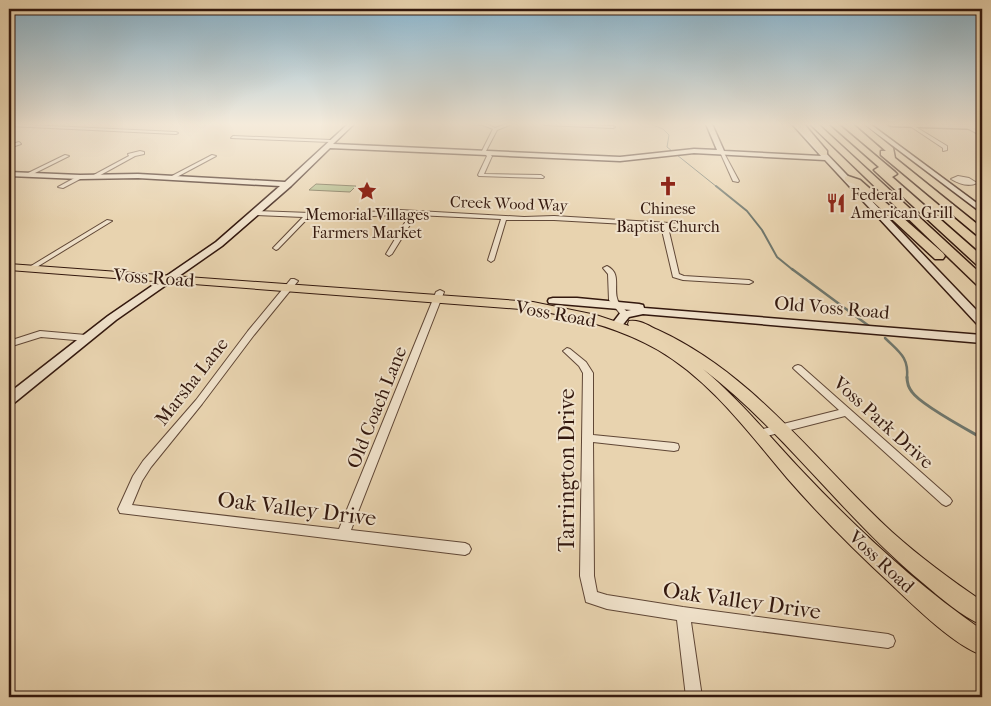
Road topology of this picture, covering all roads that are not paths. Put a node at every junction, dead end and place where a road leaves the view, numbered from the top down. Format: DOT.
graph roads {
  1 [pos="65,157"];
  2 [pos="131,157"];
  3 [pos="212,157"];
  4 [pos="316,157"];
  5 [pos="490,157"];
  6 [pos="574,157"];
  7 [pos="639,157"];
  8 [pos="724,157"];
  9 [pos="828,157"];
  10 [pos="849,157"];
  11 [pos="864,157"];
  12 [pos="872,157"];
  13 [pos="889,157"];
  14 [pos="911,157"];
  15 [pos="892,159"];
  16 [pos="9,174"];
  17 [pos="27,175"];
  18 [pos="80,177"];
  19 [pos="93,177"];
  20 [pos="170,178"];
  21 [pos="541,178"];
  22 [pos="848,179"];
  23 [pos="736,181"];
  24 [pos="973,183"];
  25 [pos="288,184"];
  26 [pos="982,184"];
  27 [pos="60,188"];
  28 [pos="935,194"];
  29 [pos="982,211"];
  30 [pos="256,213"];
  31 [pos="414,213"];
  32 [pos="307,216"];
  33 [pos="504,218"];
  34 [pos="109,221"];
  35 [pos="982,223"];
  36 [pos="664,225"];
  37 [pos="702,227"];
  38 [pos="982,234"];
  39 [pos="276,248"];
  40 [pos="982,252"];
  41 [pos="389,254"];
  42 [pos="9,260"];
  43 [pos="491,260"];
  44 [pos="982,262"];
  45 [pos="35,266"];
  46 [pos="9,267"];
  47 [pos="607,268"];
  48 [pos="175,276"];
  49 [pos="749,282"];
  50 [pos="982,282"];
  51 [pos="292,284"];
  52 [pos="439,295"];
  53 [pos="982,296"];
  54 [pos="553,302"];
  55 [pos="616,304"];
  56 [pos="679,313"];
  57 [pos="621,319"];
  58 [pos="982,323"];
  59 [pos="86,338"];
  60 [pos="982,339"];
  61 [pos="9,344"];
  62 [pos="567,352"];
  63 [pos="798,368"];
  64 [pos="9,400"];
  65 [pos="847,412"];
  66 [pos="779,428"];
  67 [pos="759,434"];
  68 [pos="588,438"];
  69 [pos="674,447"];
  70 [pos="946,501"];
  71 [pos="124,509"];
  72 [pos="343,535"];
  73 [pos="465,549"];
  74 [pos="928,574"];
  75 [pos="913,590"];
  76 [pos="590,597"];
  77 [pos="683,614"];
  78 [pos="982,614"];
  79 [pos="888,641"];
  80 [pos="982,644"];
  81 [pos="694,697"];
  1 -- 17 [label="street"];
  2 -- 19 [label="street"];
  3 -- 20 [label="street"];
  4 -- 25 [label="street"];
  5 -- 21 [label="street"];
  6 -- 7 [label="street"];
  8 -- 23 [label="street"];
  9 -- 22 [label="street"];
  10 -- 50 [label="highway"];
  11 -- 44 [label="highway"];
  12 -- 40 [label="highway"];
  13 -- 15 [label="highway"];
  14 -- 29 [label="street"];
  15 -- 28 [label="highway"];
  16 -- 17 [label="street"];
  17 -- 18 [label="street"];
  18 -- 19 [label="street"];
  18 -- 27 [label="street"];
  19 -- 20 [label="street"];
  20 -- 25 [label="street"];
  22 -- 53 [label="highway"];
  22 -- 58 [label="street"];
  24 -- 26 [label="street"];
  25 -- 30 [label="street"];
  28 -- 35 [label="highway"];
  28 -- 38 [label="highway"];
  30 -- 32 [label="street, Creek Wood Way"];
  30 -- 48 [label="street"];
  31 -- 32 [label="street, Creek Wood Way"];
  31 -- 33 [label="street, Creek Wood Way"];
  31 -- 41 [label="street"];
  32 -- 39 [label="street"];
  33 -- 36 [label="street, Creek Wood Way"];
  33 -- 43 [label="street"];
  34 -- 45 [label="street"];
  36 -- 37 [label="street, Creek Wood Way"];
  36 -- 49 [label="street"];
  42 -- 45 [label="main road, Voss Road"];
  45 -- 46 [label="main road, Voss Road"];
  45 -- 48 [label="main road, Voss Road"];
  47 -- 55 [label="street"];
  48 -- 51 [label="main road, Voss Road"];
  48 -- 59 [label="street"];
  51 -- 52 [label="main road, Voss Road"];
  51 -- 71 [label="street, Marsha Lane"];
  52 -- 54 [label="main road, Voss Road"];
  52 -- 57 [label="main road, Voss Road"];
  52 -- 72 [label="street, Old Coach Lane"];
  54 -- 55 [label="street, Old Voss Road"];
  54 -- 57 [label="main road, Voss Road"];
  55 -- 56 [label="street, Old Voss Road"];
  55 -- 57 [label="street"];
  56 -- 57 [label="street, Old Voss Road"];
  56 -- 60 [label="street, Old Voss Road"];
  57 -- 66 [label="main road, Voss Road"];
  57 -- 67 [label="main road, Voss Road"];
  59 -- 61 [label="street"];
  59 -- 64 [label="street"];
  62 -- 68 [label="street, Tarrington Drive"];
  63 -- 65 [label="street, Voss Park Drive"];
  65 -- 66 [label="street"];
  65 -- 70 [label="street, Voss Park Drive"];
  66 -- 67 [label="street"];
  66 -- 74 [label="main road, Voss Road"];
  67 -- 75 [label="main road, Voss Road"];
  68 -- 69 [label="street"];
  68 -- 76 [label="street, Tarrington Drive"];
  71 -- 72 [label="street, Oak Valley Drive"];
  72 -- 73 [label="street, Oak Valley Drive"];
  74 -- 75 [label="main road"];
  74 -- 78 [label="main road, Voss Road"];
  75 -- 80 [label="main road, Voss Road"];
  76 -- 77 [label="street, Oak Valley Drive"];
  77 -- 79 [label="street, Oak Valley Drive"];
  77 -- 81 [label="street"];
}
